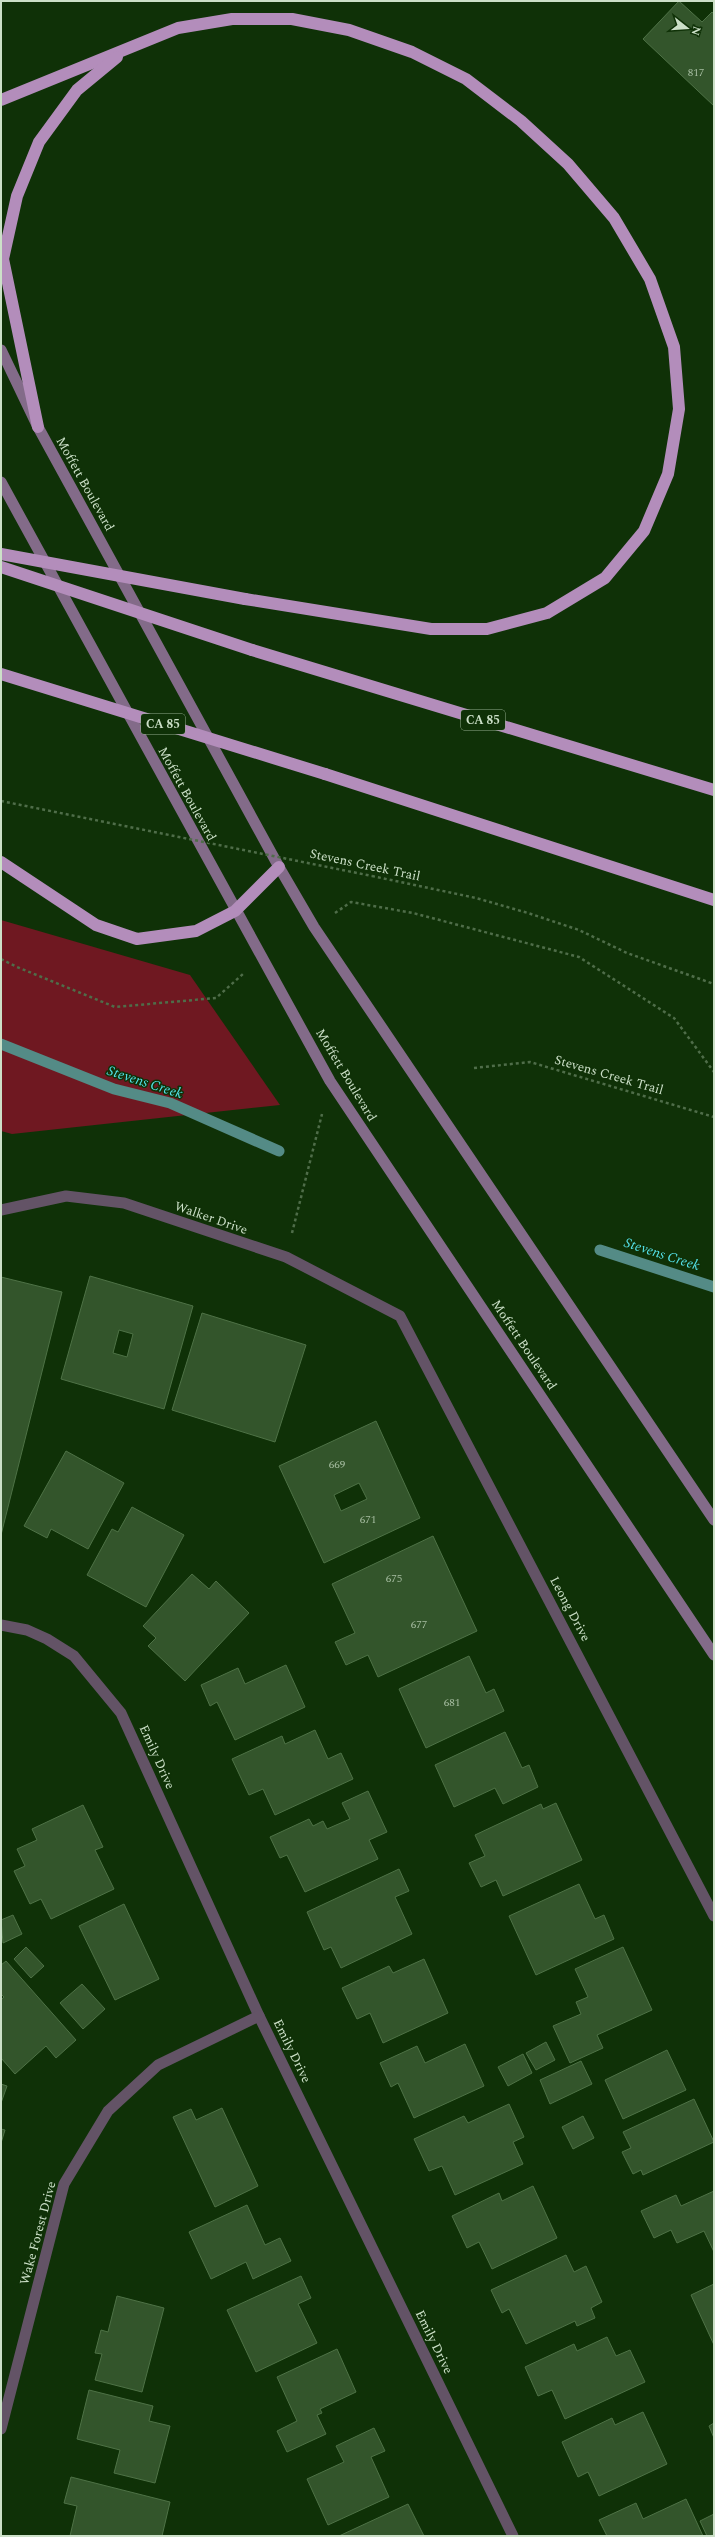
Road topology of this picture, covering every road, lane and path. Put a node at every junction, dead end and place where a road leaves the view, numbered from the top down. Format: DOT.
graph roads {
  1 [pos="127,48"];
  2 [pos="1,100"];
  3 [pos="1,350"];
  4 [pos="38,427"];
  5 [pos="1,482"];
  6 [pos="1,554"];
  7 [pos="1,566"];
  8 [pos="1,674"];
  9 [pos="714,790"];
  10 [pos="1,801"];
  11 [pos="1,862"];
  12 [pos="279,867"];
  13 [pos="714,900"];
  14 [pos="236,911"];
  15 [pos="714,984"];
  16 [pos="474,1068"];
  17 [pos="330,1081"];
  18 [pos="714,1117"];
  19 [pos="1,1210"];
  20 [pos="286,1257"];
  21 [pos="400,1316"];
  22 [pos="714,1520"];
  23 [pos="1,1625"];
  24 [pos="714,1655"];
  25 [pos="714,1916"];
  26 [pos="259,2016"];
  27 [pos="1,2429"];
  28 [pos="513,2536"];
  1 -- 2 [label="highway"];
  1 -- 4 [label="highway"];
  1 -- 6 [label="highway, bridge"];
  3 -- 4 [label="main road, Moffett Boulevard"];
  4 -- 12 [label="main road, Moffett Boulevard"];
  5 -- 14 [label="main road, Moffett Boulevard"];
  7 -- 9 [label="highway, CA 85, bridge"];
  8 -- 13 [label="highway, CA 85, bridge"];
  10 -- 15 [label="path, Stevens Creek Trail, bridge"];
  11 -- 14 [label="highway"];
  12 -- 14 [label="highway"];
  12 -- 22 [label="main road, Moffett Boulevard"];
  14 -- 17 [label="main road, Moffett Boulevard"];
  16 -- 18 [label="path, Stevens Creek Trail"];
  17 -- 20 [label="path"];
  17 -- 24 [label="main road, Moffett Boulevard"];
  19 -- 20 [label="street, Walker Drive"];
  20 -- 21 [label="street, Walker Drive"];
  21 -- 25 [label="street, Leong Drive"];
  23 -- 26 [label="street, Emily Drive"];
  26 -- 27 [label="street, Wake Forest Drive"];
  26 -- 28 [label="street, Emily Drive"];
}
